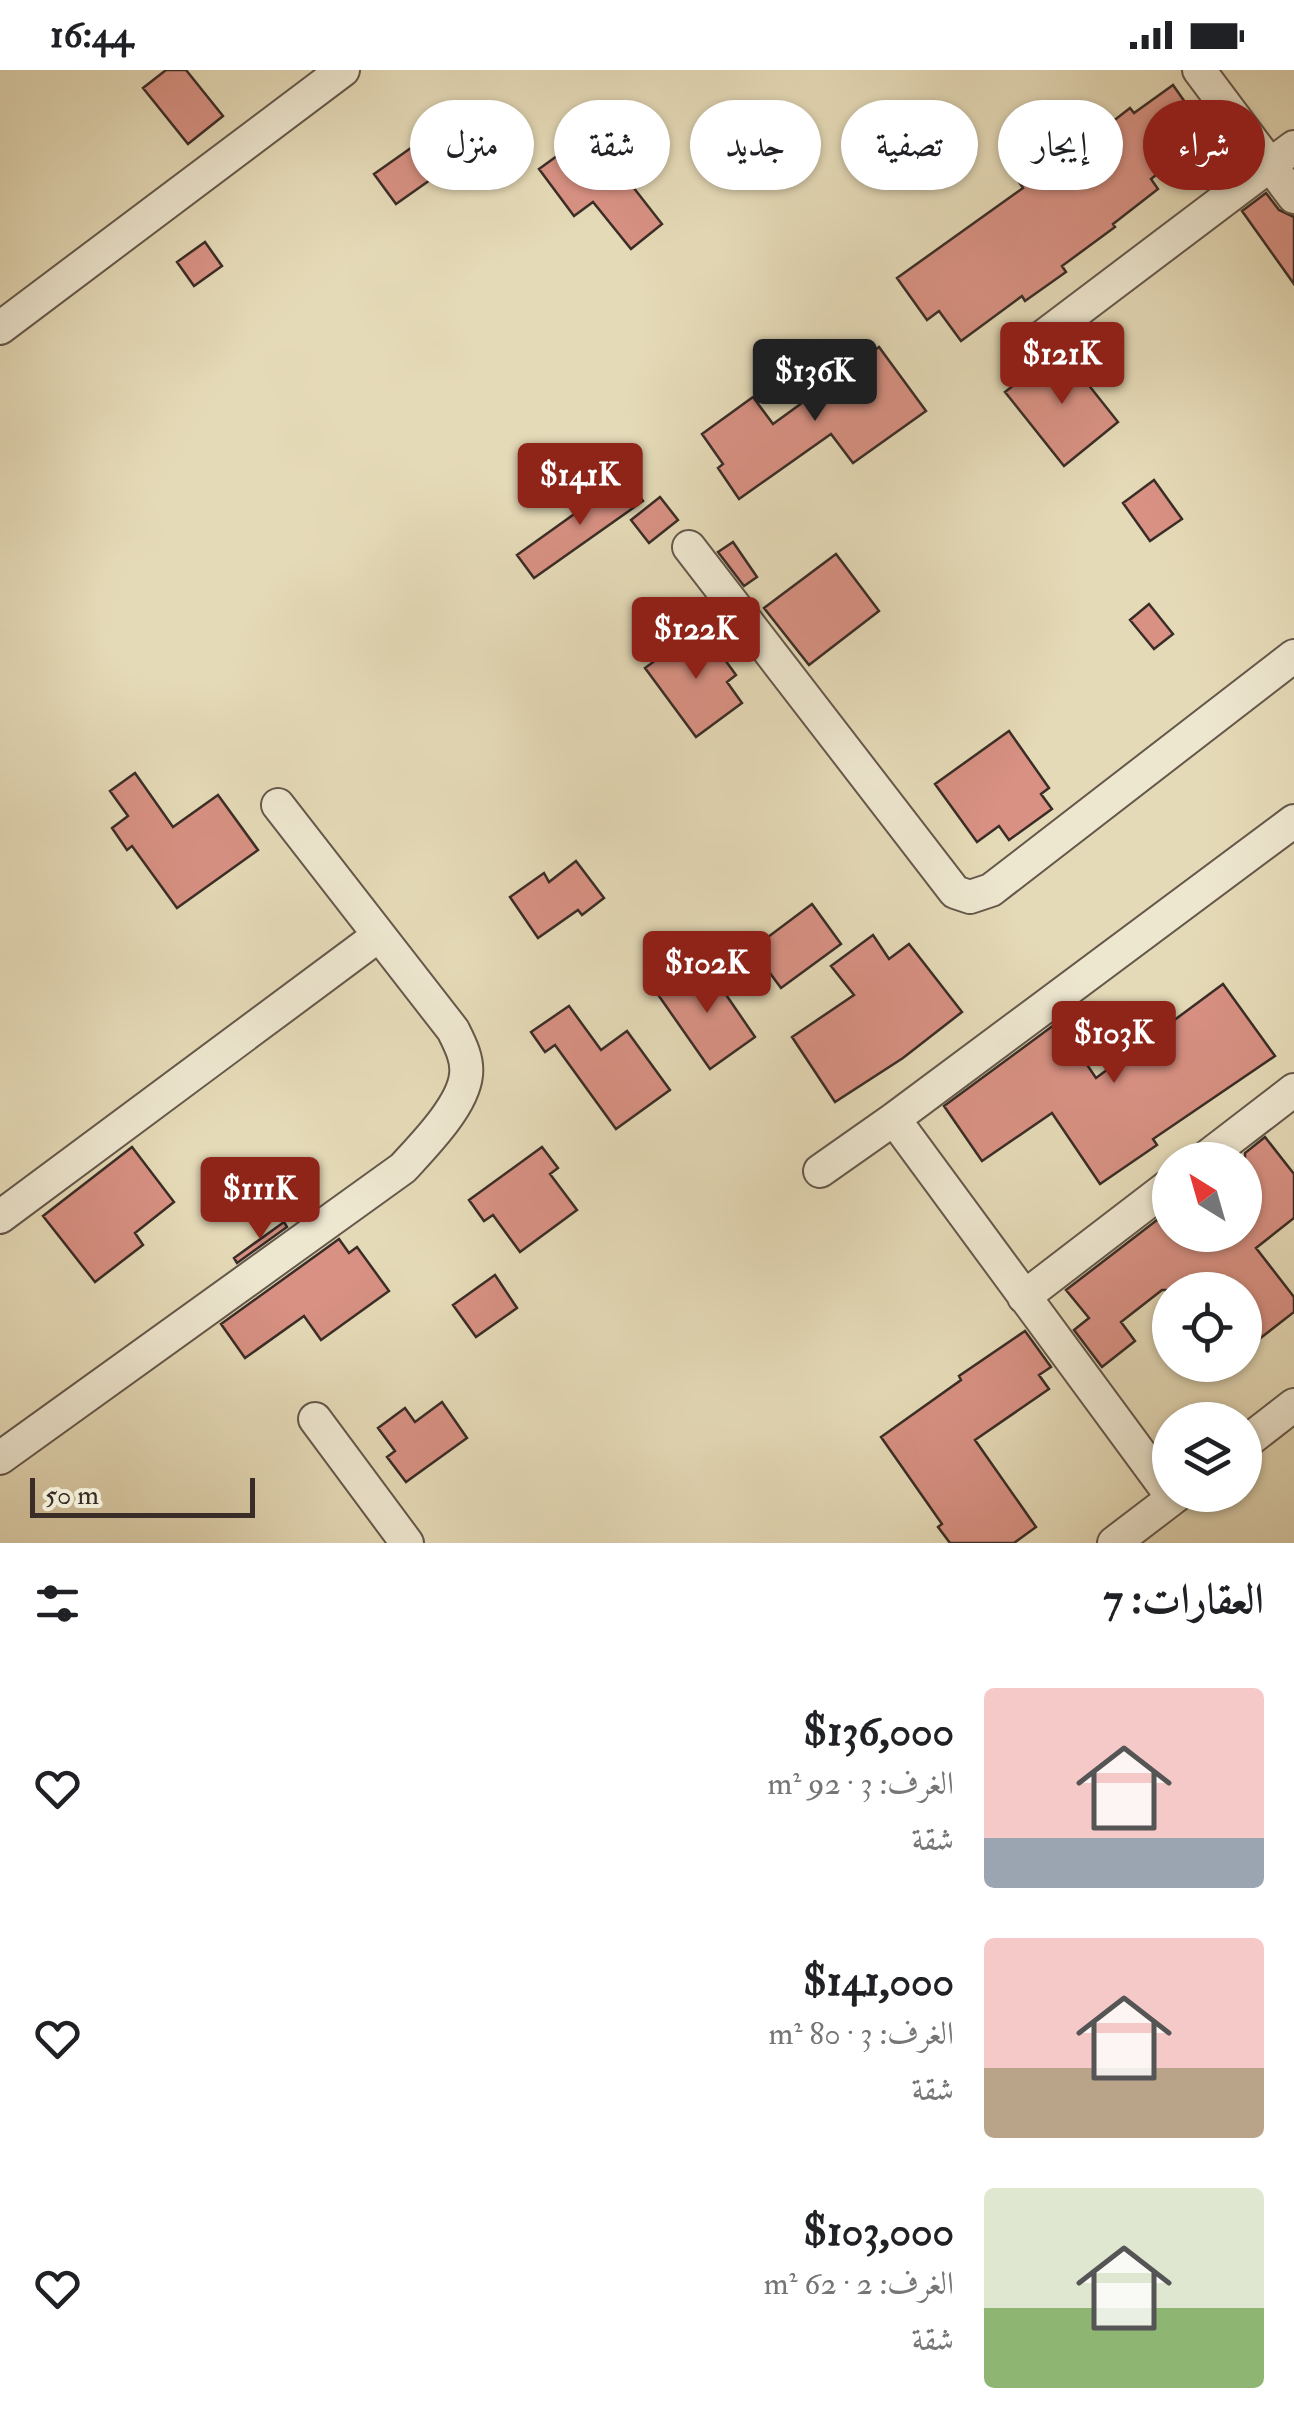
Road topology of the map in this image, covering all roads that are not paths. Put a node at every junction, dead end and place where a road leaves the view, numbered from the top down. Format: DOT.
graph roads {
  1 [pos="343,70"];
  2 [pos="1199,70"];
  3 [pos="1282,157"];
  4 [pos="1294,197"];
  5 [pos="0,328"];
  6 [pos="1024,351"];
  7 [pos="689,547"];
  8 [pos="1294,656"];
  9 [pos="278,805"];
  10 [pos="1294,821"];
  11 [pos="378,936"];
  12 [pos="1294,1090"];
  13 [pos="894,1119"];
  14 [pos="1226,1142"];
  15 [pos="820,1171"];
  16 [pos="1152,1199"];
  17 [pos="0,1217"];
  18 [pos="1024,1296"];
  19 [pos="1294,1406"];
  20 [pos="315,1419"];
  21 [pos="1262,1430"];
  22 [pos="0,1458"];
  23 [pos="1152,1466"];
  24 [pos="1155,1512"];
  25 [pos="407,1543"];
  26 [pos="1114,1543"];
  1 -- 5 [label="street"];
  2 -- 3 [label="street"];
  3 -- 4 [label="street"];
  3 -- 6 [label="street"];
  7 -- 8 [label="street"];
  9 -- 11 [label="street"];
  10 -- 13 [label="street"];
  11 -- 17 [label="street"];
  11 -- 22 [label="street"];
  12 -- 14 [label="street"];
  13 -- 15 [label="street"];
  13 -- 18 [label="street"];
  16 -- 18 [label="street"];
  18 -- 23 [label="street"];
  19 -- 21 [label="street"];
  20 -- 25 [label="street"];
  24 -- 26 [label="street"];
}
